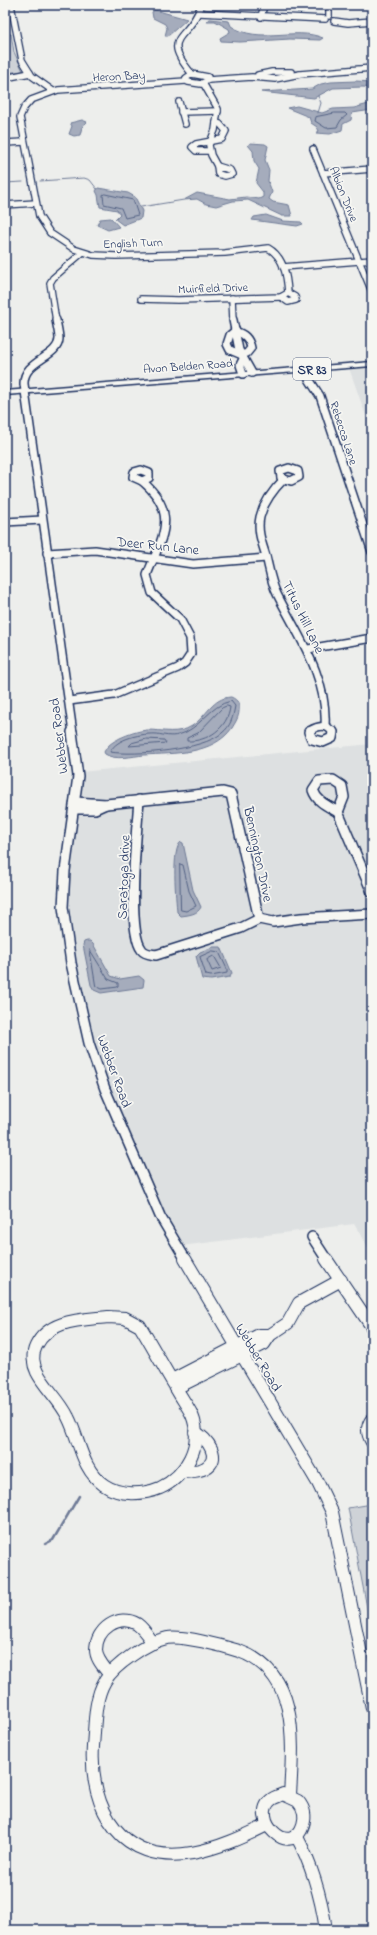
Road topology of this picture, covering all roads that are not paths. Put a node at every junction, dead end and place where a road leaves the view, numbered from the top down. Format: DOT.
graph roads {
  1 [pos="11,5"];
  2 [pos="201,5"];
  3 [pos="264,5"];
  4 [pos="329,5"];
  5 [pos="200,13"];
  6 [pos="262,17"];
  7 [pos="327,18"];
  8 [pos="372,22"];
  9 [pos="372,68"];
  10 [pos="30,73"];
  11 [pos="192,74"];
  12 [pos="5,77"];
  13 [pos="186,81"];
  14 [pos="204,81"];
  15 [pos="53,91"];
  16 [pos="179,102"];
  17 [pos="218,111"];
  18 [pos="181,112"];
  19 [pos="216,123"];
  20 [pos="185,124"];
  21 [pos="210,141"];
  22 [pos="24,142"];
  23 [pos="5,143"];
  24 [pos="313,149"];
  25 [pos="210,151"];
  26 [pos="217,166"];
  27 [pos="372,169"];
  28 [pos="323,173"];
  29 [pos="36,203"];
  30 [pos="5,205"];
  31 [pos="82,253"];
  32 [pos="372,260"];
  33 [pos="359,261"];
  34 [pos="284,266"];
  35 [pos="372,292"];
  36 [pos="232,298"];
  37 [pos="141,299"];
  38 [pos="235,331"];
  39 [pos="242,357"];
  40 [pos="372,364"];
  41 [pos="306,369"];
  42 [pos="243,374"];
  43 [pos="252,374"];
  44 [pos="24,391"];
  45 [pos="5,393"];
  46 [pos="284,479"];
  47 [pos="142,481"];
  48 [pos="42,520"];
  49 [pos="5,522"];
  50 [pos="372,552"];
  51 [pos="47,553"];
  52 [pos="266,558"];
  53 [pos="154,559"];
  54 [pos="372,638"];
  55 [pos="308,649"];
  56 [pos="69,701"];
  57 [pos="325,726"];
  58 [pos="139,800"];
  59 [pos="74,806"];
  60 [pos="338,812"];
  61 [pos="372,892"];
  62 [pos="372,914"];
  63 [pos="259,919"];
  64 [pos="312,1237"];
  65 [pos="341,1280"];
  66 [pos="372,1327"];
  67 [pos="239,1351"];
  68 [pos="174,1384"];
  69 [pos="372,1419"];
  70 [pos="195,1432"];
  71 [pos="372,1442"];
  72 [pos="183,1472"];
  73 [pos="153,1643"];
  74 [pos="109,1674"];
  75 [pos="372,1708"];
  76 [pos="290,1795"];
  77 [pos="267,1825"];
  78 [pos="296,1835"];
  79 [pos="326,1930"];
  1 -- 10 [label="street"];
  2 -- 5 [label="street"];
  3 -- 6 [label="street"];
  4 -- 7 [label="street"];
  5 -- 6 [label="street"];
  5 -- 11 [label="street"];
  6 -- 7 [label="street"];
  7 -- 8 [label="street"];
  9 -- 14 [label="street"];
  10 -- 12 [label="street"];
  10 -- 15 [label="street"];
  11 -- 13 [label="street"];
  11 -- 14 [label="street"];
  13 -- 14 [label="street"];
  13 -- 15 [label="street, Heron Bay"];
  14 -- 17 [label="street"];
  15 -- 22 [label="street, English Turn"];
  16 -- 18 [label="street"];
  17 -- 18 [label="street"];
  17 -- 19 [label="street"];
  18 -- 20 [label="street"];
  19 -- 21 [label="street"];
  19 -- 21 [label="street"];
  21 -- 25 [label="street"];
  21 -- 25 [label="street"];
  22 -- 23 [label="street"];
  22 -- 29 [label="street, English Turn"];
  24 -- 28 [label="street, Albion Drive"];
  25 -- 26 [label="street"];
  27 -- 28 [label="street"];
  28 -- 33 [label="street, Albion Drive"];
  29 -- 30 [label="street"];
  29 -- 31 [label="street, English Turn"];
  31 -- 34 [label="street, English Turn"];
  31 -- 44 [label="street, Webber Road"];
  32 -- 33 [label="street"];
  33 -- 34 [label="street"];
  33 -- 35 [label="street, Albion Drive"];
  34 -- 36 [label="street, Muirfield Drive"];
  36 -- 37 [label="street, Muirfield Drive"];
  36 -- 38 [label="street"];
  38 -- 39 [label="street"];
  38 -- 39 [label="street"];
  38 -- 39 [label="street"];
  39 -- 42 [label="street"];
  39 -- 43 [label="street"];
  40 -- 41 [label="main road, Avon Belden Road / SR 83"];
  41 -- 43 [label="main road, Avon Belden Road / SR 83"];
  41 -- 50 [label="street, Rebecca Lane"];
  42 -- 43 [label="main road, Avon Belden Road / SR 83"];
  42 -- 44 [label="main road, Avon Belden Road / SR 83"];
  44 -- 45 [label="main road, Avon Belden Road / SR 83"];
  44 -- 48 [label="street, Webber Road"];
  46 -- 52 [label="street, Titus Hill Lane"];
  47 -- 53 [label="street"];
  48 -- 49 [label="street"];
  48 -- 51 [label="street, Webber Road"];
  51 -- 53 [label="street, Deer Run Lane"];
  51 -- 56 [label="street, Webber Road"];
  52 -- 53 [label="street, Deer Run Lane"];
  52 -- 55 [label="street, Titus Hill Lane"];
  53 -- 56 [label="street"];
  54 -- 55 [label="street"];
  55 -- 57 [label="street, Titus Hill Lane"];
  56 -- 59 [label="street, Webber Road"];
  58 -- 59 [label="street"];
  58 -- 63 [label="street, Bennington Drive"];
  58 -- 63 [label="street, Saratoga drive"];
  59 -- 67 [label="street, Webber Road"];
  60 -- 61 [label="street"];
  62 -- 63 [label="street"];
  64 -- 65 [label="street"];
  65 -- 66 [label="street"];
  65 -- 67 [label="street"];
  67 -- 68 [label="street"];
  67 -- 75 [label="street, Webber Road"];
  68 -- 70 [label="street"];
  68 -- 72 [label="street"];
  69 -- 71 [label="street"];
  70 -- 72 [label="street"];
  70 -- 72 [label="street"];
  73 -- 74 [label="street"];
  73 -- 74 [label="street"];
  73 -- 76 [label="street"];
  74 -- 77 [label="street"];
  76 -- 77 [label="street"];
  76 -- 78 [label="street"];
  77 -- 78 [label="street"];
  78 -- 79 [label="street"];
}
